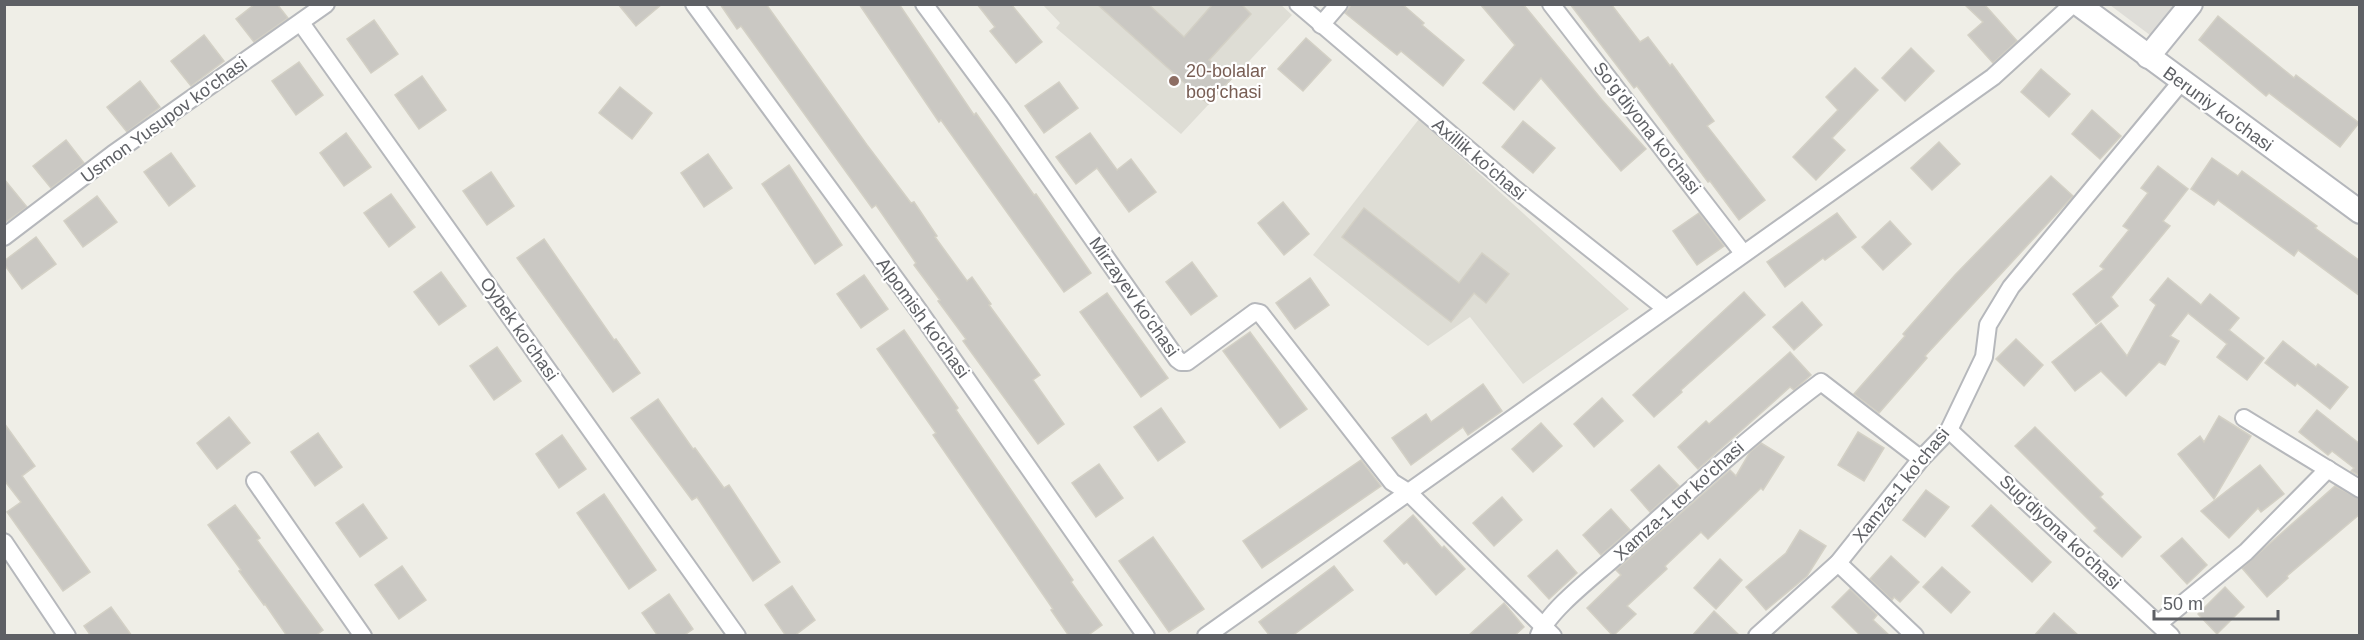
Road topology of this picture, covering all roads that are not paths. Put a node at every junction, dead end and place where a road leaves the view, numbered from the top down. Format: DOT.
graph roads {
  1 [pos="326,4"];
  2 [pos="694,4"];
  3 [pos="924,4"];
  4 [pos="1298,4"];
  5 [pos="1339,4"];
  6 [pos="1551,4"];
  7 [pos="2073,4"];
  8 [pos="2078,4"];
  9 [pos="2191,4"];
  10 [pos="301,23"];
  11 [pos="1321,25"];
  12 [pos="2148,57"];
  13 [pos="2181,82"];
  14 [pos="2360,212"];
  15 [pos="4,237"];
  16 [pos="1743,253"];
  17 [pos="1665,308"];
  18 [pos="2244,418"];
  19 [pos="1949,430"];
  20 [pos="1922,459"];
  21 [pos="2328,469"];
  22 [pos="255,481"];
  23 [pos="2360,489"];
  24 [pos="1408,492"];
  25 [pos="4,542"];
  26 [pos="1838,563"];
  27 [pos="2159,623"];
  28 [pos="1544,632"];
  29 [pos="67,636"];
  30 [pos="363,636"];
  31 [pos="737,636"];
  32 [pos="1146,636"];
  33 [pos="1206,636"];
  34 [pos="1757,636"];
  35 [pos="1915,636"];
  36 [pos="2172,636"];
  1 -- 10 [label="street, Usmon Yusupov ko'chasi"];
  2 -- 32 [label="street, Alpomish ko'chasi"];
  3 -- 24 [label="street, Mirzayev ko'chasi"];
  4 -- 11 [label="street, Axillik ko'chasi"];
  5 -- 11 [label="street"];
  6 -- 16 [label="street, So'g'diyona ko'chasi"];
  7 -- 16 [label="street"];
  8 -- 12 [label="street, Beruniy ko'chasi"];
  9 -- 12 [label="street"];
  10 -- 15 [label="street, Usmon Yusupov ko'chasi"];
  10 -- 31 [label="street, Oybek ko'chasi"];
  11 -- 17 [label="street, Axillik ko'chasi"];
  12 -- 13 [label="street, Beruniy ko'chasi"];
  13 -- 14 [label="street, Beruniy ko'chasi"];
  13 -- 19 [label="street, Xamza-1 ko'chasi"];
  16 -- 17 [label="street"];
  17 -- 24 [label="street"];
  18 -- 21 [label="street"];
  19 -- 20 [label="street, Xamza-1 ko'chasi"];
  19 -- 27 [label="street, Sug'diyona ko'chasi"];
  20 -- 26 [label="street, Xamza-1 ko'chasi"];
  20 -- 28 [label="street, Xamza-1 tor ko'chasi"];
  21 -- 23 [label="street"];
  21 -- 27 [label="street"];
  22 -- 30 [label="street"];
  24 -- 28 [label="street, Mirzayev ko'chasi"];
  24 -- 33 [label="street"];
  25 -- 29 [label="street"];
  26 -- 34 [label="street, Xamza-1 ko'chasi"];
  26 -- 35 [label="street"];
  27 -- 36 [label="street, Sug'diyona ko'chasi"];
}
